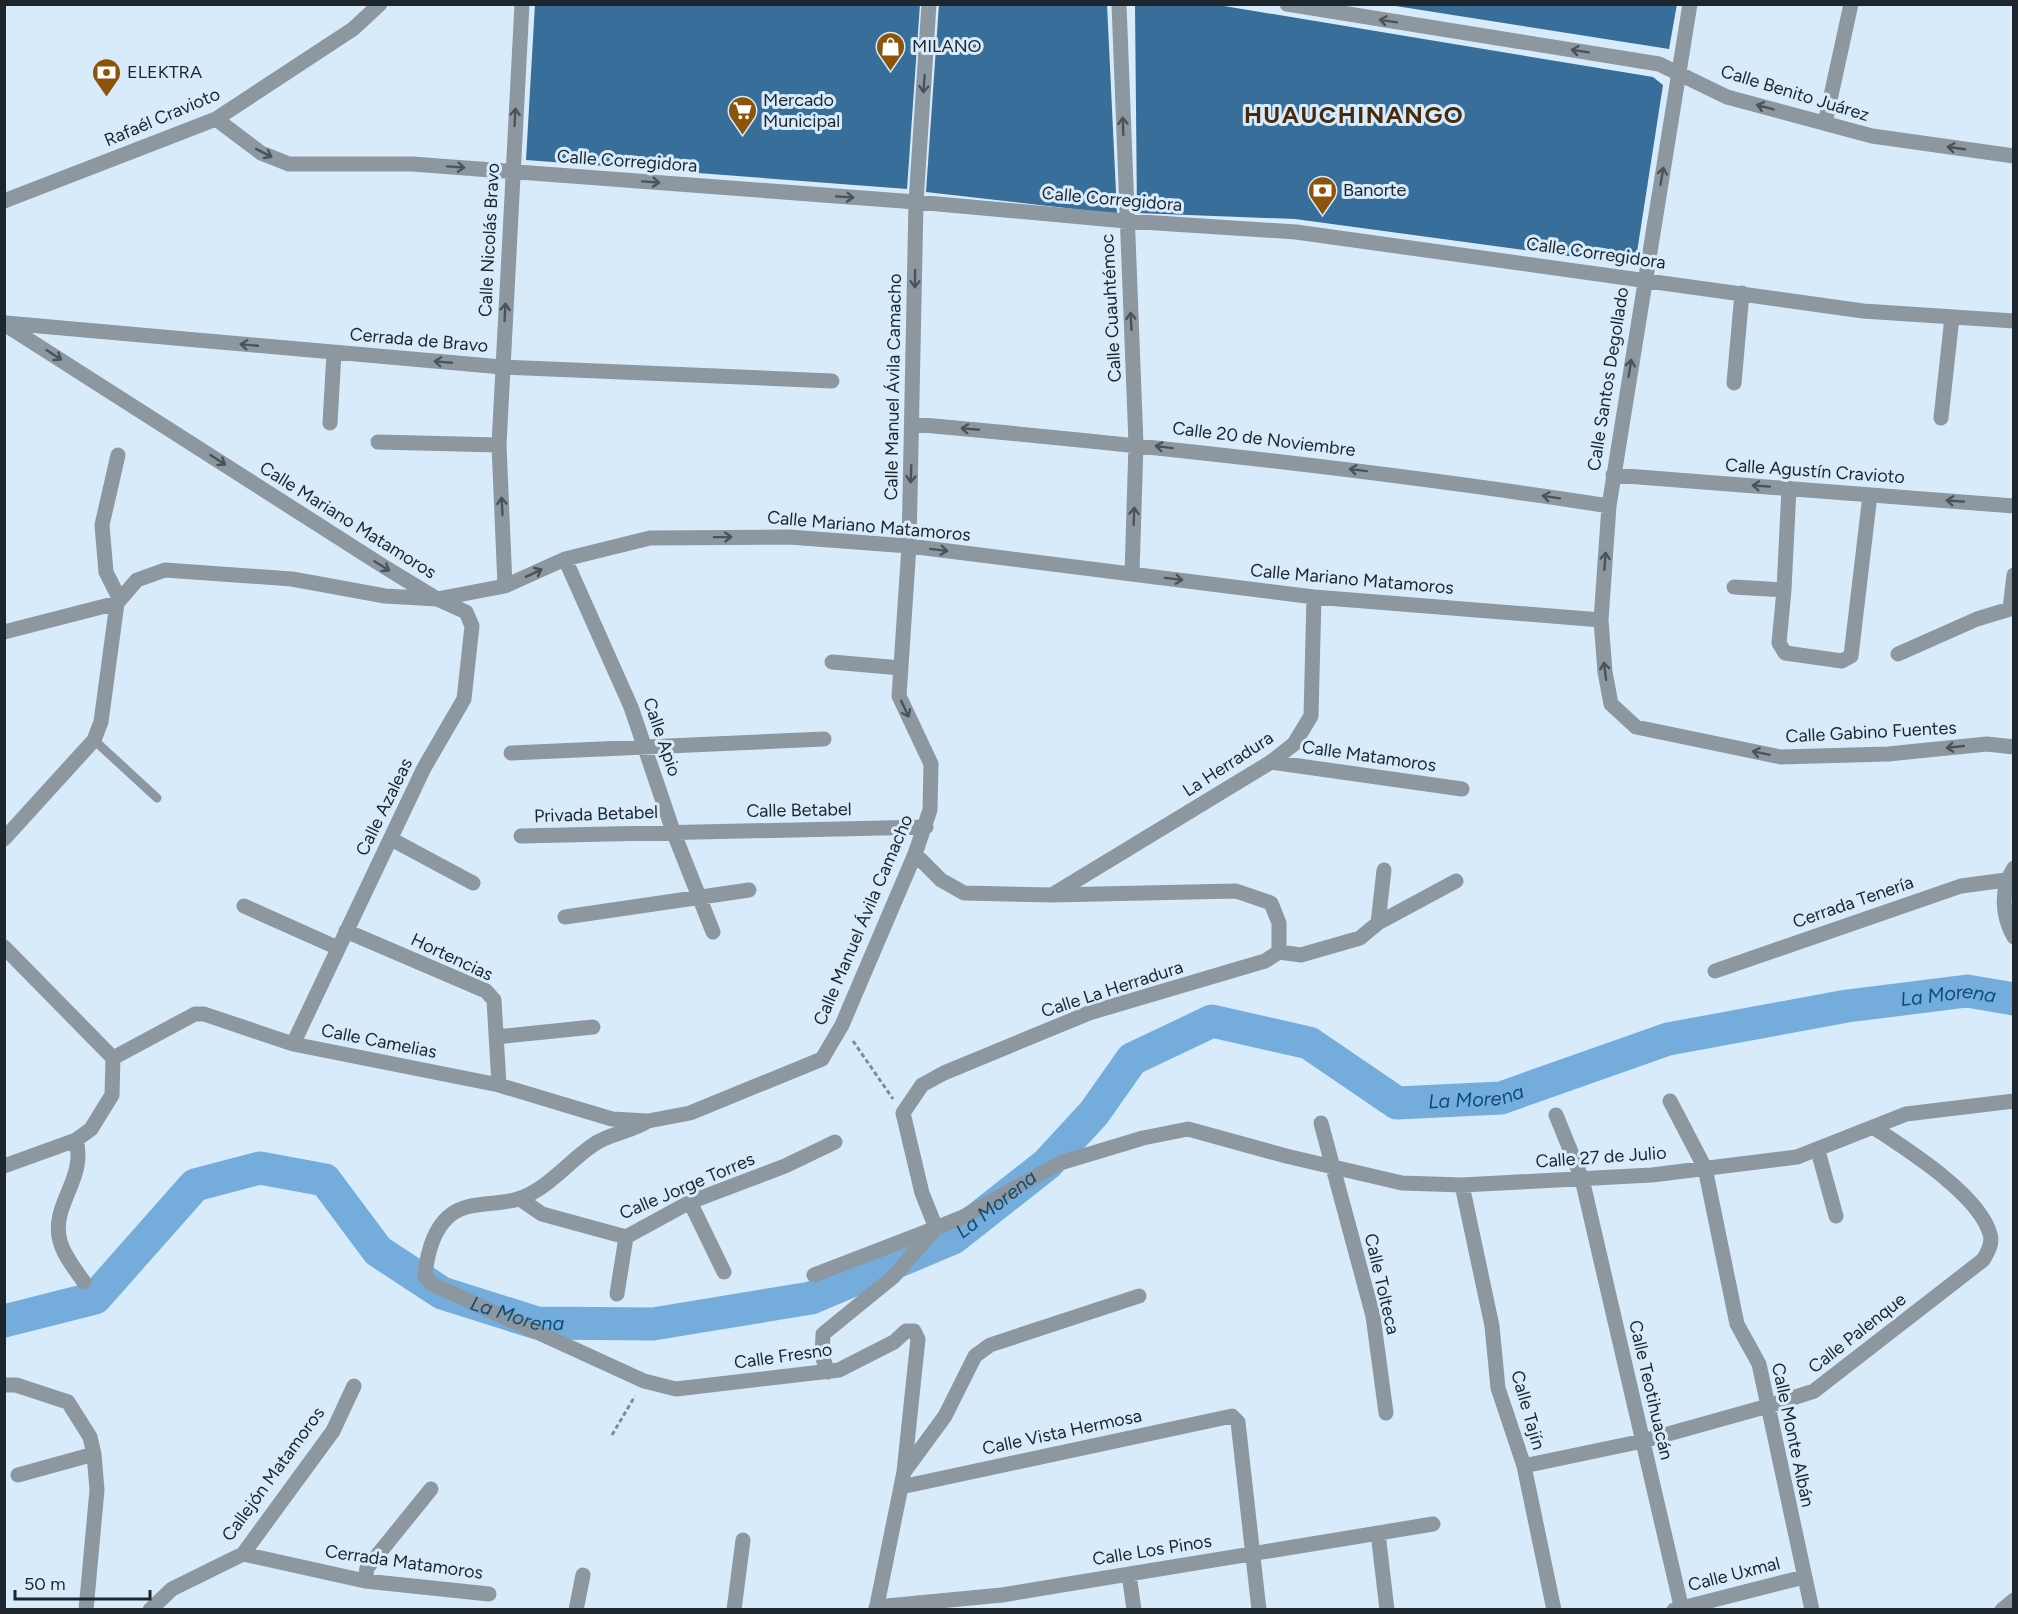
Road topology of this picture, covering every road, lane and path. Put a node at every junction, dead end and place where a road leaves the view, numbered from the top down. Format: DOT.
graph roads {
  1 [pos="380,4"];
  2 [pos="522,4"];
  3 [pos="929,4"];
  4 [pos="1119,4"];
  5 [pos="1287,4"];
  6 [pos="1690,4"];
  7 [pos="1851,4"];
  8 [pos="1679,74"];
  9 [pos="216,119"];
  10 [pos="1825,123"];
  11 [pos="2013,156"];
  12 [pos="512,172"];
  13 [pos="4,201"];
  14 [pos="916,202"];
  15 [pos="1126,221"];
  16 [pos="1644,279"];
  17 [pos="1742,293"];
  18 [pos="1953,317"];
  19 [pos="2013,321"];
  20 [pos="4,323"];
  21 [pos="334,352"];
  22 [pos="502,367"];
  23 [pos="832,381"];
  24 [pos="1734,383"];
  25 [pos="1941,418"];
  26 [pos="330,423"];
  27 [pos="912,424"];
  28 [pos="378,442"];
  29 [pos="1136,444"];
  30 [pos="499,445"];
  31 [pos="118,455"];
  32 [pos="1613,475"];
  33 [pos="1789,488"];
  34 [pos="1870,495"];
  35 [pos="1609,506"];
  36 [pos="2013,506"];
  37 [pos="909,546"];
  38 [pos="565,559"];
  39 [pos="1132,574"];
  40 [pos="2013,575"];
  41 [pos="505,586"];
  42 [pos="1734,587"];
  43 [pos="1784,590"];
  44 [pos="1314,597"];
  45 [pos="437,599"];
  46 [pos="119,602"];
  47 [pos="2012,610"];
  48 [pos="1601,620"];
  49 [pos="4,632"];
  50 [pos="1898,654"];
  51 [pos="832,662"];
  52 [pos="900,668"];
  53 [pos="824,739"];
  54 [pos="94,740"];
  55 [pos="645,746"];
  56 [pos="2013,747"];
  57 [pos="511,753"];
  58 [pos="1271,762"];
  59 [pos="1462,789"];
  60 [pos="157,798"];
  61 [pos="926,827"];
  62 [pos="673,831"];
  63 [pos="521,836"];
  64 [pos="4,839"];
  65 [pos="391,839"];
  66 [pos="915,854"];
  67 [pos="1384,870"];
  68 [pos="2010,874"];
  69 [pos="1456,881"];
  70 [pos="473,883"];
  71 [pos="749,890"];
  72 [pos="699,895"];
  73 [pos="1052,895"];
  74 [pos="244,906"];
  75 [pos="565,917"];
  76 [pos="1378,924"];
  77 [pos="346,931"];
  78 [pos="713,932"];
  79 [pos="2013,937"];
  80 [pos="4,947"];
  81 [pos="338,948"];
  82 [pos="1279,952"];
  83 [pos="1715,971"];
  84 [pos="843,1025"];
  85 [pos="593,1027"];
  86 [pos="496,1037"];
  87 [pos="293,1044"];
  88 [pos="113,1058"];
  89 [pos="499,1085"];
  90 [pos="1670,1101"];
  91 [pos="2013,1101"];
  92 [pos="903,1113"];
  93 [pos="1556,1115"];
  94 [pos="648,1121"];
  95 [pos="1321,1123"];
  96 [pos="1873,1127"];
  97 [pos="76,1140"];
  98 [pos="835,1142"];
  99 [pos="1818,1151"];
  100 [pos="4,1166"];
  101 [pos="1332,1166"];
  102 [pos="1705,1168"];
  103 [pos="1582,1179"];
  104 [pos="1462,1185"];
  105 [pos="519,1199"];
  106 [pos="690,1202"];
  107 [pos="1836,1216"];
  108 [pos="936,1228"];
  109 [pos="626,1237"];
  110 [pos="724,1272"];
  111 [pos="814,1275"];
  112 [pos="84,1282"];
  113 [pos="617,1294"];
  114 [pos="1139,1296"];
  115 [pos="828,1372"];
  116 [pos="644,1381"];
  117 [pos="4,1385"];
  118 [pos="354,1386"];
  119 [pos="1768,1407"];
  120 [pos="1386,1413"];
  121 [pos="612,1435"];
  122 [pos="1643,1441"];
  123 [pos="94,1454"];
  124 [pos="1524,1467"];
  125 [pos="18,1475"];
  126 [pos="902,1479"];
  127 [pos="431,1489"];
  128 [pos="1433,1524"];
  129 [pos="1378,1533"];
  130 [pos="743,1540"];
  131 [pos="243,1554"];
  132 [pos="1251,1554"];
  133 [pos="1129,1574"];
  134 [pos="583,1575"];
  135 [pos="1804,1576"];
  136 [pos="366,1581"];
  137 [pos="489,1594"];
  138 [pos="2013,1600"];
  139 [pos="1003,1602"];
  140 [pos="876,1608"];
  141 [pos="1679,1609"];
  142 [pos="86,1610"];
  143 [pos="150,1610"];
  144 [pos="576,1610"];
  145 [pos="734,1610"];
  146 [pos="1134,1610"];
  147 [pos="1259,1610"];
  148 [pos="1387,1610"];
  149 [pos="1554,1610"];
  150 [pos="1812,1610"];
  151 [pos="2002,1610"];
  1 -- 9 [label="street, Rafaél Cravioto"];
  12 -- 2 [label="street, Calle Nicolás Bravo, one-way"];
  3 -- 14 [label="street, Calle Manuel Ávila Camacho, one-way"];
  15 -- 4 [label="street, Calle Cuauhtémoc, one-way"];
  8 -- 5 [label="street, Calle Benito Juárez, one-way"];
  6 -- 8 [label="street, Calle Santos Degollado"];
  7 -- 10 [label="street"];
  10 -- 8 [label="street, Calle Benito Juárez, one-way"];
  16 -- 8 [label="street, Calle Santos Degollado, one-way"];
  9 -- 12 [label="street, Calle Corregidora, one-way"];
  9 -- 13 [label="street, Rafaél Cravioto"];
  11 -- 10 [label="street, Calle Benito Juárez, one-way"];
  12 -- 14 [label="street, Calle Corregidora, one-way"];
  22 -- 12 [label="street, Calle Nicolás Bravo, one-way"];
  14 -- 15 [label="street, Calle Corregidora"];
  14 -- 27 [label="street, Calle Manuel Ávila Camacho, one-way"];
  15 -- 16 [label="street, Calle Corregidora"];
  29 -- 15 [label="street, Calle Cuauhtémoc, one-way"];
  16 -- 17 [label="street, Calle Corregidora"];
  32 -- 16 [label="street, Calle Santos Degollado, one-way"];
  17 -- 18 [label="street, Calle Corregidora"];
  17 -- 24 [label="street"];
  18 -- 19 [label="street, Calle Corregidora"];
  18 -- 25 [label="street"];
  21 -- 20 [label="street, Cerrada de Bravo, one-way"];
  20 -- 45 [label="street, Calle Mariano Matamoros, one-way"];
  22 -- 21 [label="street, Cerrada de Bravo, one-way"];
  21 -- 26 [label="street"];
  22 -- 23 [label="street, Cerrada de Bravo"];
  22 -- 30 [label="street, Calle Nicolás Bravo"];
  29 -- 27 [label="street, Calle 20 de Noviembre, one-way"];
  27 -- 37 [label="street, Calle Manuel Ávila Camacho, one-way"];
  28 -- 30 [label="street"];
  35 -- 29 [label="street, Calle 20 de Noviembre, one-way"];
  39 -- 29 [label="street, Calle Cuauhtémoc, one-way"];
  41 -- 30 [label="street, Calle Nicolás Bravo, one-way"];
  31 -- 46 [label="street"];
  33 -- 32 [label="street, Calle Agustín Cravioto, one-way"];
  32 -- 35 [label="street, Calle Santos Degollado"];
  33 -- 34 [label="street, Calle Agustín Cravioto"];
  33 -- 43 [label="street"];
  36 -- 34 [label="street, Calle Agustín Cravioto, one-way"];
  34 -- 43 [label="street"];
  48 -- 35 [label="street, Calle Santos Degollado, one-way"];
  38 -- 37 [label="street, Calle Mariano Matamoros, one-way"];
  37 -- 39 [label="street, Calle Mariano Matamoros, one-way"];
  37 -- 52 [label="street, Calle Manuel Ávila Camacho"];
  41 -- 38 [label="street, Calle Mariano Matamoros, one-way"];
  38 -- 55 [label="street, Calle Apio"];
  39 -- 44 [label="street, Calle Mariano Matamoros, one-way"];
  40 -- 47 [label="street"];
  41 -- 45 [label="street, Calle Mariano Matamoros"];
  42 -- 43 [label="street"];
  44 -- 48 [label="street, Calle Mariano Matamoros"];
  44 -- 58 [label="street, La Herradura"];
  45 -- 46 [label="street"];
  45 -- 65 [label="street, Calle Azaleas"];
  46 -- 49 [label="street"];
  46 -- 54 [label="street"];
  47 -- 50 [label="street"];
  56 -- 48 [label="street, Calle Gabino Fuentes, one-way"];
  51 -- 52 [label="street"];
  52 -- 61 [label="street, Calle Manuel Ávila Camacho, one-way"];
  53 -- 55 [label="street"];
  54 -- 60 [label="lane"];
  54 -- 64 [label="street"];
  55 -- 57 [label="street"];
  55 -- 62 [label="street, Calle Apio"];
  58 -- 59 [label="street, Calle Matamoros"];
  58 -- 73 [label="street, La Herradura"];
  61 -- 62 [label="street, Calle Betabel"];
  61 -- 66 [label="street, Calle Manuel Ávila Camacho"];
  62 -- 63 [label="street, Privada Betabel"];
  62 -- 72 [label="street, Calle Apio"];
  65 -- 70 [label="street"];
  65 -- 77 [label="street, Calle Azaleas"];
  66 -- 73 [label="street"];
  66 -- 84 [label="street, Calle Manuel Ávila Camacho"];
  67 -- 76 [label="street"];
  68 -- 79 [label="street"];
  68 -- 83 [label="street, Cerrada Tenería"];
  69 -- 76 [label="street, Calle La Herradura"];
  71 -- 72 [label="street"];
  72 -- 75 [label="street"];
  72 -- 78 [label="street, Calle Apio"];
  73 -- 82 [label="street"];
  74 -- 81 [label="street"];
  76 -- 82 [label="street, Calle La Herradura"];
  77 -- 81 [label="street, Calle Azaleas"];
  77 -- 86 [label="street, Hortencias"];
  80 -- 88 [label="street"];
  81 -- 87 [label="street, Calle Azaleas"];
  82 -- 92 [label="street, Calle La Herradura"];
  84 -- 92 [label="path"];
  84 -- 94 [label="street, Calle Manuel Ávila Camacho"];
  85 -- 86 [label="street"];
  86 -- 89 [label="street, Hortencias"];
  87 -- 88 [label="street, Calle Camelias"];
  87 -- 89 [label="street, Calle Camelias"];
  88 -- 97 [label="street"];
  89 -- 94 [label="street, Calle Camelias"];
  90 -- 102 [label="street, Calle Monte Albán"];
  91 -- 96 [label="street, Calle 27 de Julio"];
  92 -- 108 [label="street"];
  93 -- 103 [label="street, Calle Teotihuacán"];
  94 -- 105 [label="street"];
  95 -- 101 [label="street, Calle Tolteca"];
  96 -- 99 [label="street, Calle 27 de Julio"];
  96 -- 119 [label="street, Calle Palenque"];
  97 -- 100 [label="street"];
  97 -- 112 [label="street"];
  98 -- 106 [label="street, Calle Jorge Torres"];
  99 -- 102 [label="street, Calle 27 de Julio"];
  99 -- 107 [label="street"];
  101 -- 104 [label="street, Calle 27 de Julio"];
  101 -- 108 [label="street, Calle 27 de Julio"];
  101 -- 120 [label="street, Calle Tolteca"];
  102 -- 103 [label="street, Calle 27 de Julio"];
  102 -- 119 [label="street, Calle Monte Albán"];
  103 -- 104 [label="street, Calle 27 de Julio"];
  103 -- 122 [label="street, Calle Teotihuacán"];
  104 -- 124 [label="street, Calle Tajín"];
  105 -- 109 [label="street, Calle Jorge Torres"];
  105 -- 116 [label="street, Calle Fresno"];
  106 -- 109 [label="street, Calle Jorge Torres"];
  106 -- 110 [label="street"];
  108 -- 111 [label="street"];
  108 -- 115 [label="street"];
  109 -- 113 [label="street"];
  114 -- 126 [label="street"];
  115 -- 116 [label="street, Calle Fresno"];
  115 -- 126 [label="street, Calle Fresno"];
  116 -- 121 [label="path"];
  117 -- 123 [label="street"];
  118 -- 131 [label="street, Callejón Matamoros"];
  119 -- 122 [label="street, Calle Palenque"];
  119 -- 135 [label="street, Calle Monte Albán"];
  122 -- 124 [label="street, Calle Palenque"];
  122 -- 141 [label="street, Calle Teotihuacán"];
  123 -- 125 [label="street"];
  123 -- 142 [label="street"];
  124 -- 149 [label="street, Calle Tajín"];
  126 -- 132 [label="street, Calle Vista Hermosa"];
  126 -- 140 [label="street, Calle Fresno"];
  127 -- 136 [label="street"];
  128 -- 129 [label="street, Calle Los Pinos"];
  129 -- 132 [label="street, Calle Los Pinos"];
  129 -- 148 [label="street"];
  130 -- 145 [label="street"];
  131 -- 136 [label="street, Cerrada Matamoros"];
  131 -- 143 [label="street, Callejón Matamoros"];
  132 -- 133 [label="street, Calle Los Pinos"];
  132 -- 147 [label="street"];
  133 -- 139 [label="street, Calle Los Pinos"];
  133 -- 146 [label="street"];
  134 -- 144 [label="street"];
  135 -- 141 [label="street, Calle Uxmal"];
  135 -- 150 [label="street, Calle Monte Albán"];
  136 -- 137 [label="street, Cerrada Matamoros"];
  138 -- 151 [label="street"];
  139 -- 140 [label="street, Calle Los Pinos"];
}
